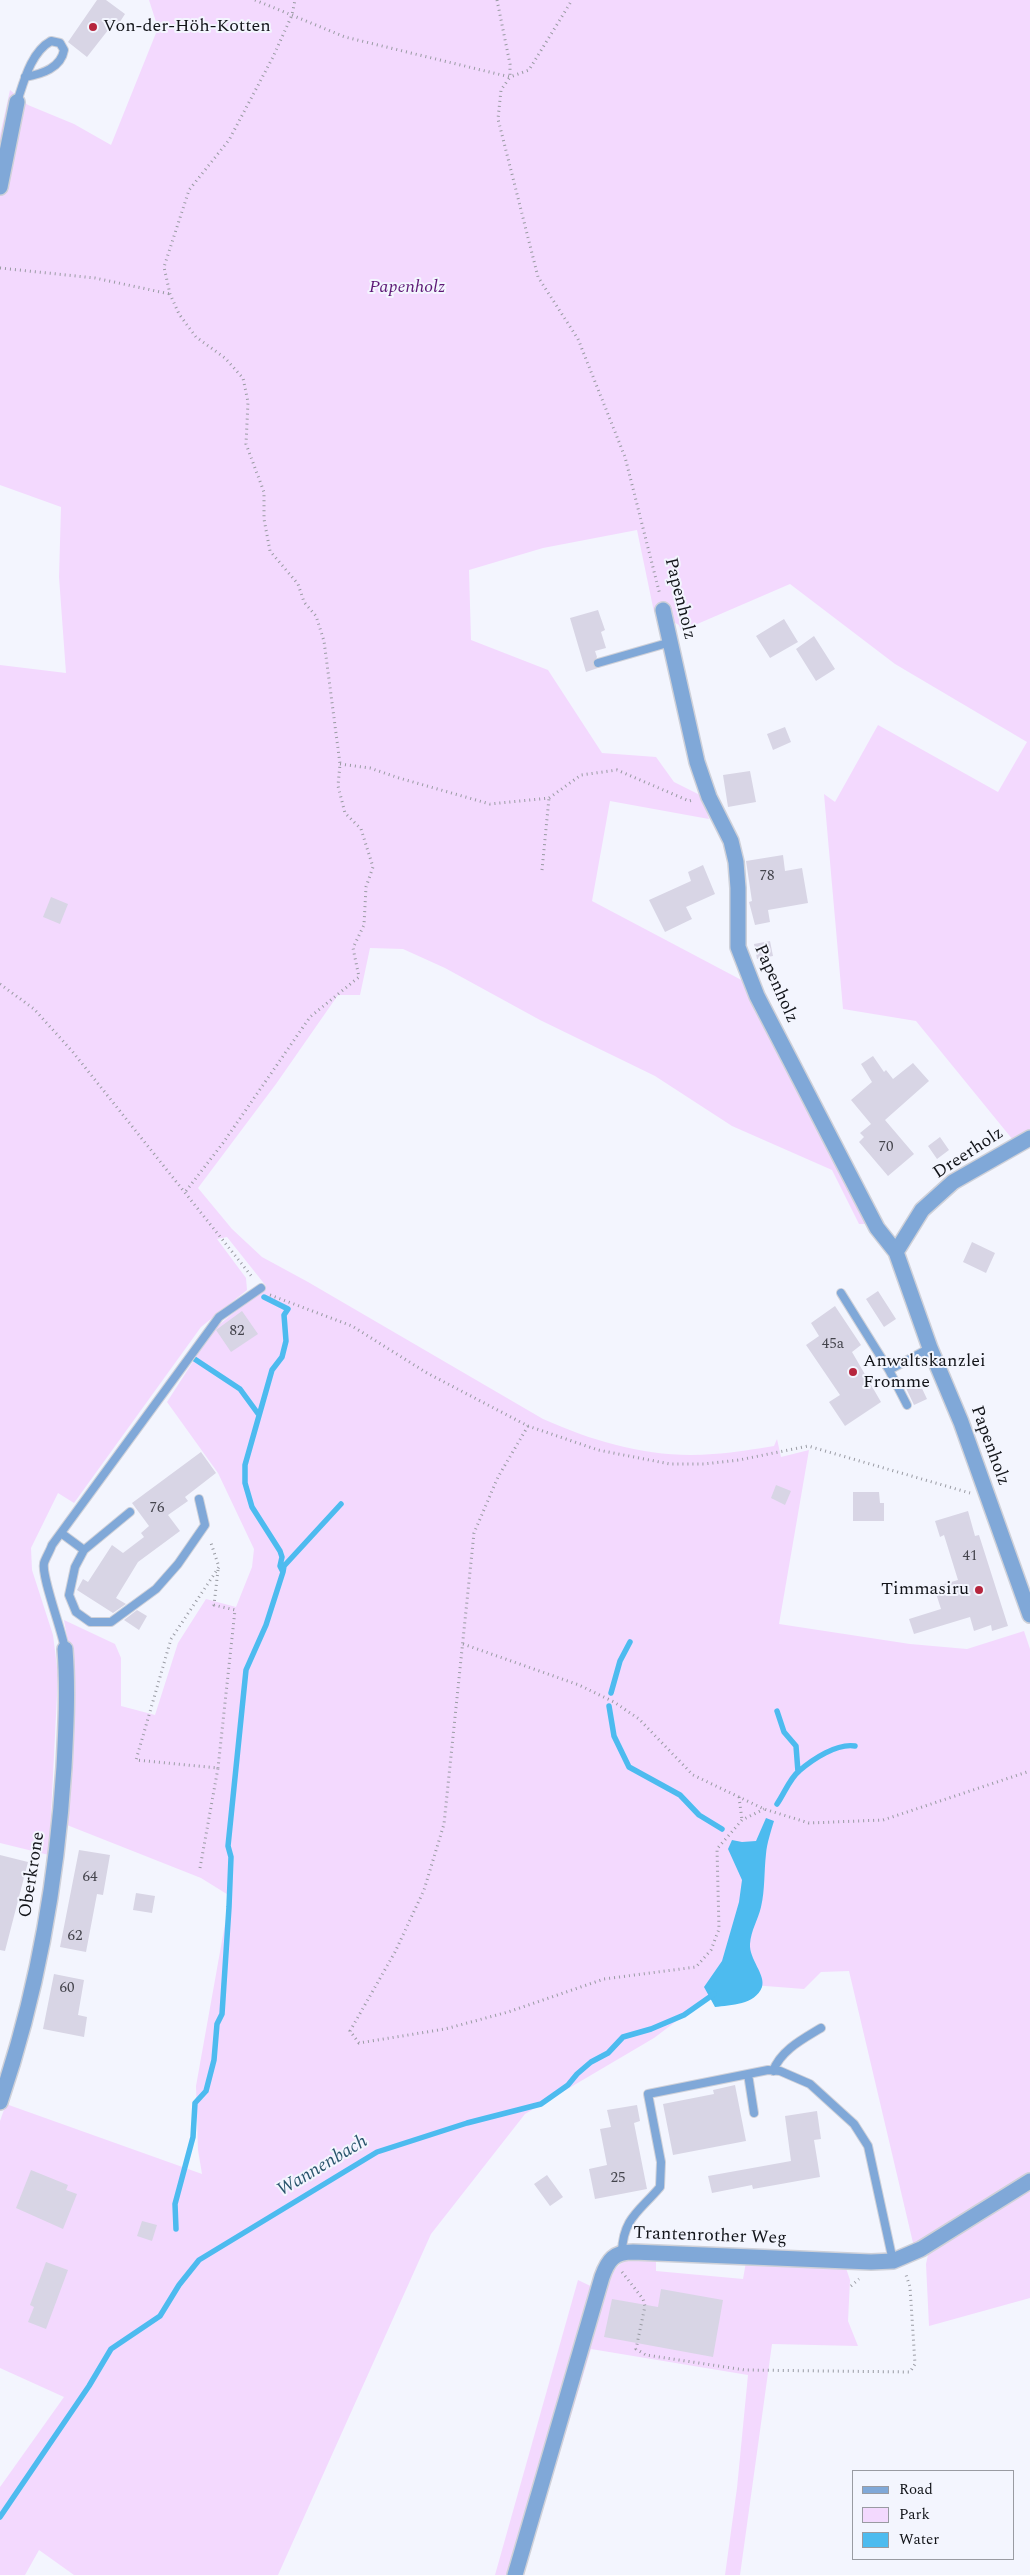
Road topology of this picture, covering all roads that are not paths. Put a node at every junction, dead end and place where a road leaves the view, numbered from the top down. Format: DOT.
graph roads {
  1 [pos="25,77"];
  2 [pos="17,102"];
  3 [pos="0,187"];
  4 [pos="663,610"];
  5 [pos="671,642"];
  6 [pos="598,663"];
  7 [pos="1030,1138"];
  8 [pos="896,1252"];
  9 [pos="261,1288"];
  10 [pos="840,1293"];
  11 [pos="930,1348"];
  12 [pos="889,1370"];
  13 [pos="907,1405"];
  14 [pos="199,1499"];
  15 [pos="130,1512"];
  16 [pos="61,1533"];
  17 [pos="84,1550"];
  18 [pos="1030,1615"];
  19 [pos="65,1649"];
  20 [pos="821,2028"];
  21 [pos="773,2071"];
  22 [pos="748,2074"];
  23 [pos="0,2102"];
  24 [pos="754,2113"];
  25 [pos="1030,2181"];
  26 [pos="617,2254"];
  27 [pos="893,2261"];
  28 [pos="515,2575"];
  1 -- 1 [label="lane"];
  1 -- 2 [label="lane"];
  2 -- 3 [label="street"];
  4 -- 5 [label="street, Papenholz"];
  5 -- 6 [label="lane"];
  5 -- 8 [label="street, Papenholz"];
  7 -- 8 [label="street, Dreerholz"];
  8 -- 11 [label="street, Papenholz"];
  9 -- 16 [label="lane"];
  10 -- 12 [label="lane"];
  11 -- 12 [label="lane"];
  11 -- 18 [label="street, Papenholz"];
  12 -- 13 [label="lane"];
  14 -- 17 [label="lane"];
  15 -- 17 [label="lane"];
  16 -- 17 [label="lane"];
  16 -- 19 [label="lane"];
  19 -- 23 [label="street, Oberkrone"];
  20 -- 21 [label="lane"];
  21 -- 22 [label="lane"];
  21 -- 27 [label="lane"];
  22 -- 24 [label="lane"];
  22 -- 26 [label="lane"];
  25 -- 27 [label="street, Trantenrother Weg"];
  26 -- 27 [label="street, Trantenrother Weg"];
  26 -- 28 [label="street, Trantenrother Weg"];
}
